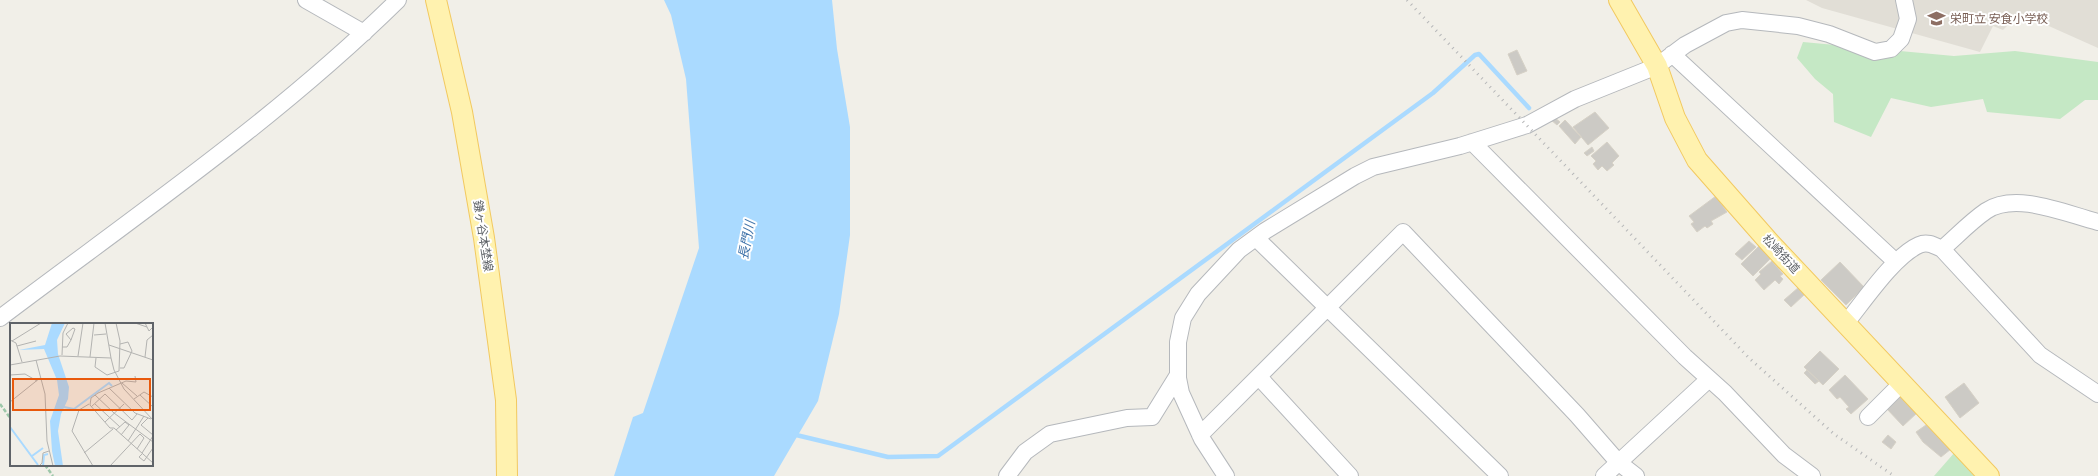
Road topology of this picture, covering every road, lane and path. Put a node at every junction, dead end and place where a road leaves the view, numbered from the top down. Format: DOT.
graph roads {
  1 [pos="306,0"];
  2 [pos="398,0"];
  3 [pos="436,0"];
  4 [pos="1619,0"];
  5 [pos="1904,0"];
  6 [pos="364,34"];
  7 [pos="1665,60"];
  8 [pos="1472,142"];
  9 [pos="2098,222"];
  10 [pos="1256,238"];
  11 [pos="1942,249"];
  12 [pos="1896,262"];
  13 [pos="1328,307"];
  14 [pos="0,318"];
  15 [pos="1846,323"];
  16 [pos="1178,375"];
  17 [pos="1259,377"];
  18 [pos="1709,379"];
  19 [pos="1902,383"];
  20 [pos="2098,394"];
  21 [pos="0,404"];
  22 [pos="1868,417"];
  23 [pos="10,418"];
  24 [pos="1200,435"];
  25 [pos="1618,462"];
  26 [pos="46,466"];
  27 [pos="53,476"];
  28 [pos="507,476"];
  29 [pos="1007,476"];
  30 [pos="1226,476"];
  31 [pos="1350,476"];
  32 [pos="1500,476"];
  33 [pos="1604,476"];
  34 [pos="1636,476"];
  35 [pos="1812,476"];
  36 [pos="1989,476"];
  1 -- 6 [label="street"];
  2 -- 6 [label="street"];
  3 -- 28 [label="main road, 鎌ヶ谷本埜線"];
  4 -- 7 [label="main road, 松崎街道"];
  5 -- 7 [label="street"];
  6 -- 14 [label="street"];
  7 -- 8 [label="street"];
  7 -- 12 [label="street"];
  7 -- 15 [label="main road, 松崎街道"];
  8 -- 10 [label="street"];
  8 -- 18 [label="street"];
  9 -- 11 [label="street"];
  10 -- 13 [label="street"];
  10 -- 16 [label="street"];
  11 -- 12 [label="street"];
  11 -- 20 [label="street"];
  12 -- 15 [label="street"];
  13 -- 17 [label="street"];
  13 -- 25 [label="street"];
  13 -- 32 [label="street"];
  15 -- 19 [label="main road, 松崎街道"];
  16 -- 24 [label="street"];
  16 -- 29 [label="street"];
  17 -- 24 [label="street"];
  17 -- 31 [label="street"];
  18 -- 25 [label="street"];
  18 -- 35 [label="street"];
  19 -- 22 [label="street"];
  19 -- 36 [label="main road, 松崎街道"];
  21 -- 23 [label="path"];
  24 -- 30 [label="street"];
  25 -- 33 [label="street"];
  25 -- 34 [label="street"];
  26 -- 27 [label="path"];
}
